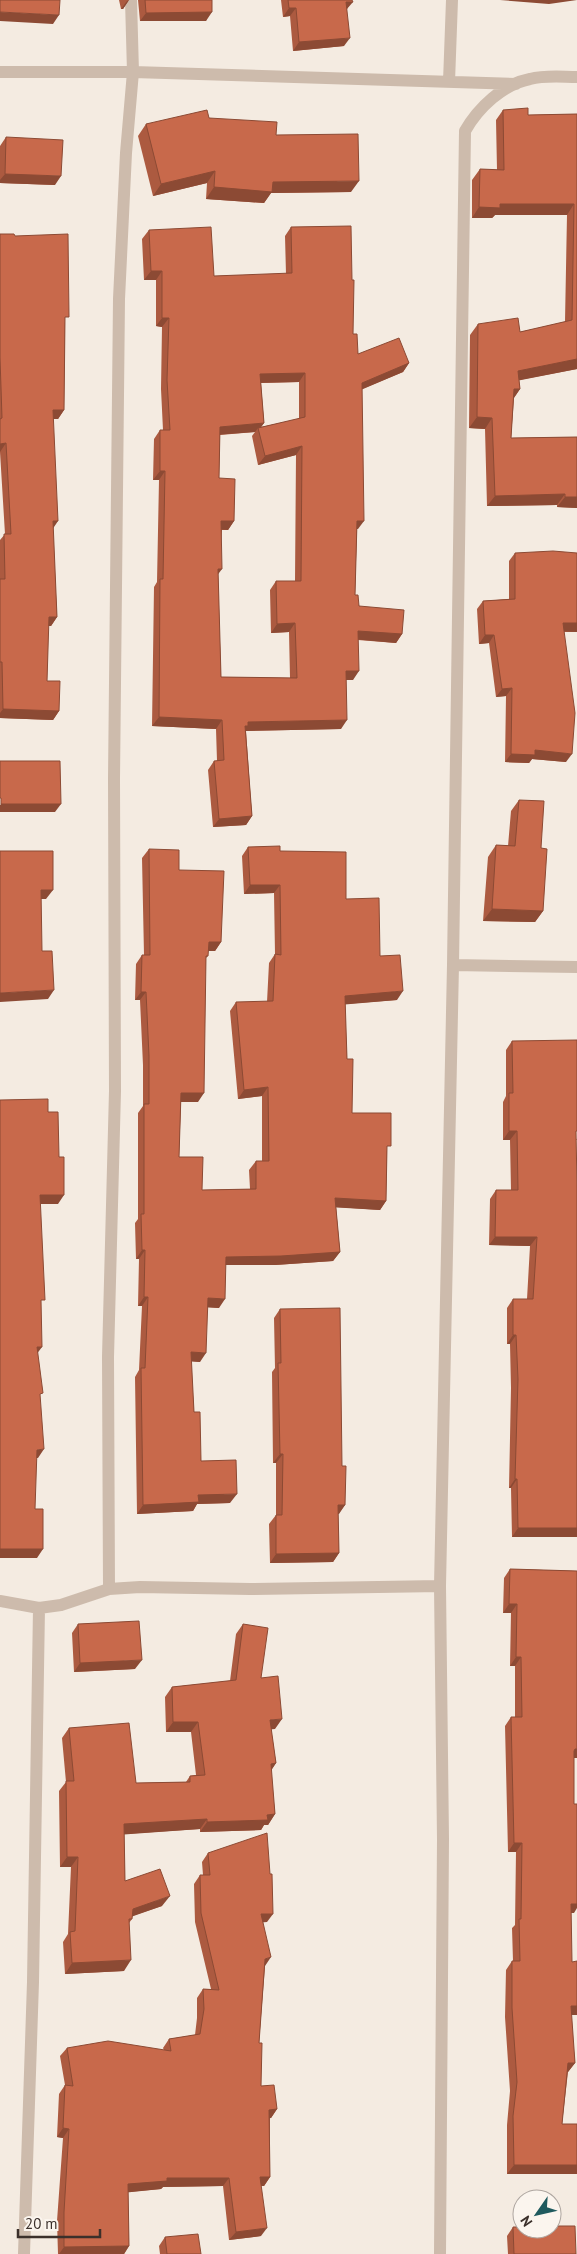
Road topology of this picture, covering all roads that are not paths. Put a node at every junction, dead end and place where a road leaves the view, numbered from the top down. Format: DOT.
graph roads {
  1 [pos="131,0"];
  2 [pos="452,0"];
  3 [pos="0,72"];
  4 [pos="132,72"];
  5 [pos="577,77"];
  6 [pos="449,82"];
  7 [pos="516,84"];
  8 [pos="453,965"];
  9 [pos="577,967"];
  10 [pos="440,1586"];
  11 [pos="109,1589"];
  12 [pos="0,1601"];
  13 [pos="39,1608"];
  14 [pos="24,2254"];
  15 [pos="440,2254"];
  1 -- 4 [label="street"];
  2 -- 6 [label="street"];
  3 -- 4 [label="street"];
  4 -- 6 [label="street"];
  4 -- 11 [label="street"];
  5 -- 7 [label="street"];
  6 -- 7 [label="street"];
  7 -- 8 [label="street"];
  8 -- 9 [label="street"];
  8 -- 10 [label="street"];
  10 -- 11 [label="street"];
  10 -- 15 [label="street"];
  11 -- 13 [label="street"];
  12 -- 13 [label="street"];
  13 -- 14 [label="street"];
}
